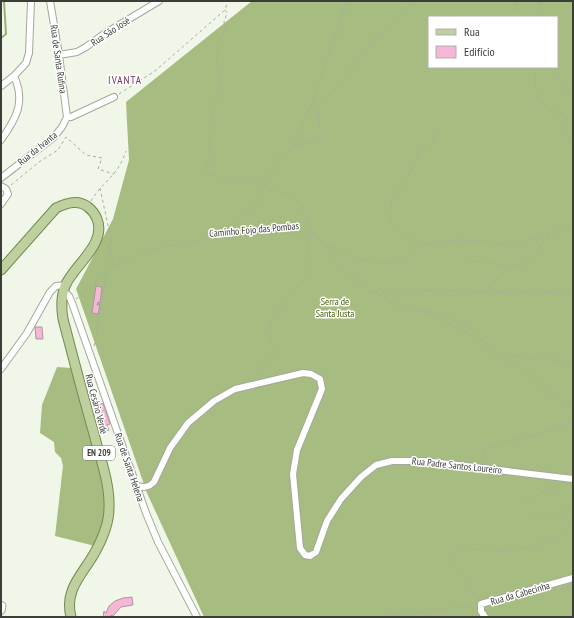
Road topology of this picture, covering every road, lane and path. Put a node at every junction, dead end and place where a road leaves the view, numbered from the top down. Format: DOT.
graph roads {
  1 [pos="31,1"];
  2 [pos="50,1"];
  3 [pos="159,1"];
  4 [pos="228,1"];
  5 [pos="349,1"];
  6 [pos="415,1"];
  7 [pos="517,1"];
  8 [pos="540,1"];
  9 [pos="225,10"];
  10 [pos="510,16"];
  11 [pos="538,16"];
  12 [pos="59,55"];
  13 [pos="535,68"];
  14 [pos="555,68"];
  15 [pos="14,76"];
  16 [pos="1,86"];
  17 [pos="114,98"];
  18 [pos="315,98"];
  19 [pos="573,98"];
  20 [pos="318,110"];
  21 [pos="67,117"];
  22 [pos="437,132"];
  23 [pos="1,140"];
  24 [pos="573,141"];
  25 [pos="294,147"];
  26 [pos="126,151"];
  27 [pos="114,174"];
  28 [pos="1,178"];
  29 [pos="266,187"];
  30 [pos="3,188"];
  31 [pos="100,188"];
  32 [pos="1,204"];
  33 [pos="88,206"];
  34 [pos="573,224"];
  35 [pos="551,234"];
  36 [pos="314,235"];
  37 [pos="215,238"];
  38 [pos="324,245"];
  39 [pos="416,245"];
  40 [pos="466,261"];
  41 [pos="509,266"];
  42 [pos="114,268"];
  43 [pos="1,270"];
  44 [pos="106,274"];
  45 [pos="65,288"];
  46 [pos="372,292"];
  47 [pos="486,293"];
  48 [pos="573,293"];
  49 [pos="72,303"];
  50 [pos="420,311"];
  51 [pos="91,356"];
  52 [pos="573,363"];
  53 [pos="1,369"];
  54 [pos="258,383"];
  55 [pos="573,406"];
  56 [pos="573,421"];
  57 [pos="486,464"];
  58 [pos="571,478"];
  59 [pos="137,486"];
  60 [pos="524,500"];
  61 [pos="573,511"];
  62 [pos="529,515"];
  63 [pos="573,517"];
  64 [pos="573,578"];
  65 [pos="1,603"];
  66 [pos="480,604"];
  67 [pos="1,613"];
  68 [pos="71,617"];
  69 [pos="197,617"];
  70 [pos="379,617"];
  71 [pos="485,617"];
  1 -- 15 [label="street"];
  2 -- 12 [label="street, Rua de Santa Rufina"];
  3 -- 12 [label="street, Rua São José"];
  4 -- 9 [label="path"];
  5 -- 18 [label="path"];
  6 -- 20 [label="path"];
  7 -- 10 [label="path"];
  8 -- 11 [label="path"];
  9 -- 17 [label="path"];
  9 -- 29 [label="path"];
  12 -- 21 [label="street, Rua de Santa Rufina"];
  13 -- 24 [label="path"];
  14 -- 19 [label="path"];
  15 -- 16 [label="street"];
  15 -- 23 [label="street"];
  17 -- 21 [label="street"];
  18 -- 20 [label="path"];
  18 -- 25 [label="path"];
  20 -- 25 [label="path"];
  21 -- 28 [label="street, Rua da Ivanta"];
  22 -- 39 [label="path"];
  25 -- 29 [label="path"];
  26 -- 27 [label="path"];
  27 -- 30 [label="path"];
  27 -- 31 [label="path"];
  29 -- 36 [label="path"];
  29 -- 37 [label="path"];
  30 -- 32 [label="street"];
  31 -- 33 [label="path"];
  31 -- 42 [label="path"];
  33 -- 43 [label="main road"];
  33 -- 45 [label="main road, EN 209"];
  34 -- 35 [label="path"];
  35 -- 39 [label="path"];
  35 -- 41 [label="path"];
  36 -- 37 [label="path, Caminho Fojo das Pombas"];
  36 -- 38 [label="path"];
  36 -- 54 [label="path"];
  37 -- 42 [label="path, Caminho Fojo das Pombas"];
  38 -- 39 [label="path"];
  38 -- 46 [label="path"];
  40 -- 41 [label="path"];
  41 -- 47 [label="path"];
  42 -- 44 [label="path, Caminho Fojo das Pombas"];
  44 -- 49 [label="path, Caminho Fojo das Pombas"];
  44 -- 51 [label="path"];
  45 -- 49 [label="street, Rua de Santa Helena"];
  45 -- 53 [label="street"];
  45 -- 68 [label="main road, Rua Cesário Verde / EN 209"];
  46 -- 47 [label="path"];
  46 -- 50 [label="path"];
  47 -- 48 [label="path"];
  49 -- 51 [label="street, Rua de Santa Helena"];
  50 -- 52 [label="path"];
  50 -- 55 [label="path"];
  51 -- 59 [label="street, Rua de Santa Helena"];
  54 -- 58 [label="street, Rua Padre Santos Loureiro"];
  54 -- 59 [label="street, Rua Padre Santos Loureiro"];
  56 -- 57 [label="path"];
  58 -- 60 [label="path"];
  59 -- 69 [label="street, Rua de Santa Helena"];
  61 -- 62 [label="path"];
  63 -- 66 [label="path"];
  64 -- 66 [label="street, Rua da Cabecinha"];
  65 -- 67 [label="lane"];
  66 -- 70 [label="path"];
  66 -- 71 [label="street, Rua da Cabecinha"];
}
